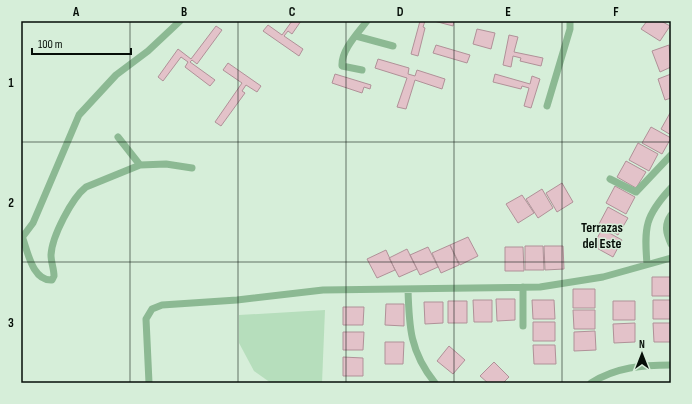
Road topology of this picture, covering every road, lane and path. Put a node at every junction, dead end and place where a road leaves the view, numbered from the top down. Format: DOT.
graph roads {
  1 [pos="180,21"];
  2 [pos="367,21"];
  3 [pos="570,21"];
  4 [pos="356,36"];
  5 [pos="393,46"];
  6 [pos="362,70"];
  7 [pos="547,106"];
  8 [pos="118,137"];
  9 [pos="671,155"];
  10 [pos="140,165"];
  11 [pos="192,168"];
  12 [pos="610,179"];
  13 [pos="671,188"];
  14 [pos="671,215"];
  15 [pos="22,239"];
  16 [pos="671,244"];
  17 [pos="671,258"];
  18 [pos="647,264"];
  19 [pos="523,287"];
  20 [pos="408,289"];
  21 [pos="523,326"];
  22 [pos="671,365"];
  23 [pos="149,383"];
  24 [pos="435,383"];
  25 [pos="591,383"];
  1 -- 15 [label="street"];
  2 -- 4 [label="street"];
  3 -- 7 [label="street"];
  4 -- 5 [label="street"];
  4 -- 6 [label="street"];
  8 -- 10 [label="street"];
  9 -- 12 [label="street"];
  10 -- 11 [label="street"];
  10 -- 15 [label="street"];
  13 -- 18 [label="street"];
  14 -- 16 [label="street"];
  17 -- 18 [label="street"];
  18 -- 19 [label="street"];
  19 -- 20 [label="street"];
  19 -- 21 [label="street"];
  20 -- 23 [label="street"];
  20 -- 24 [label="street"];
  22 -- 25 [label="street"];
}
